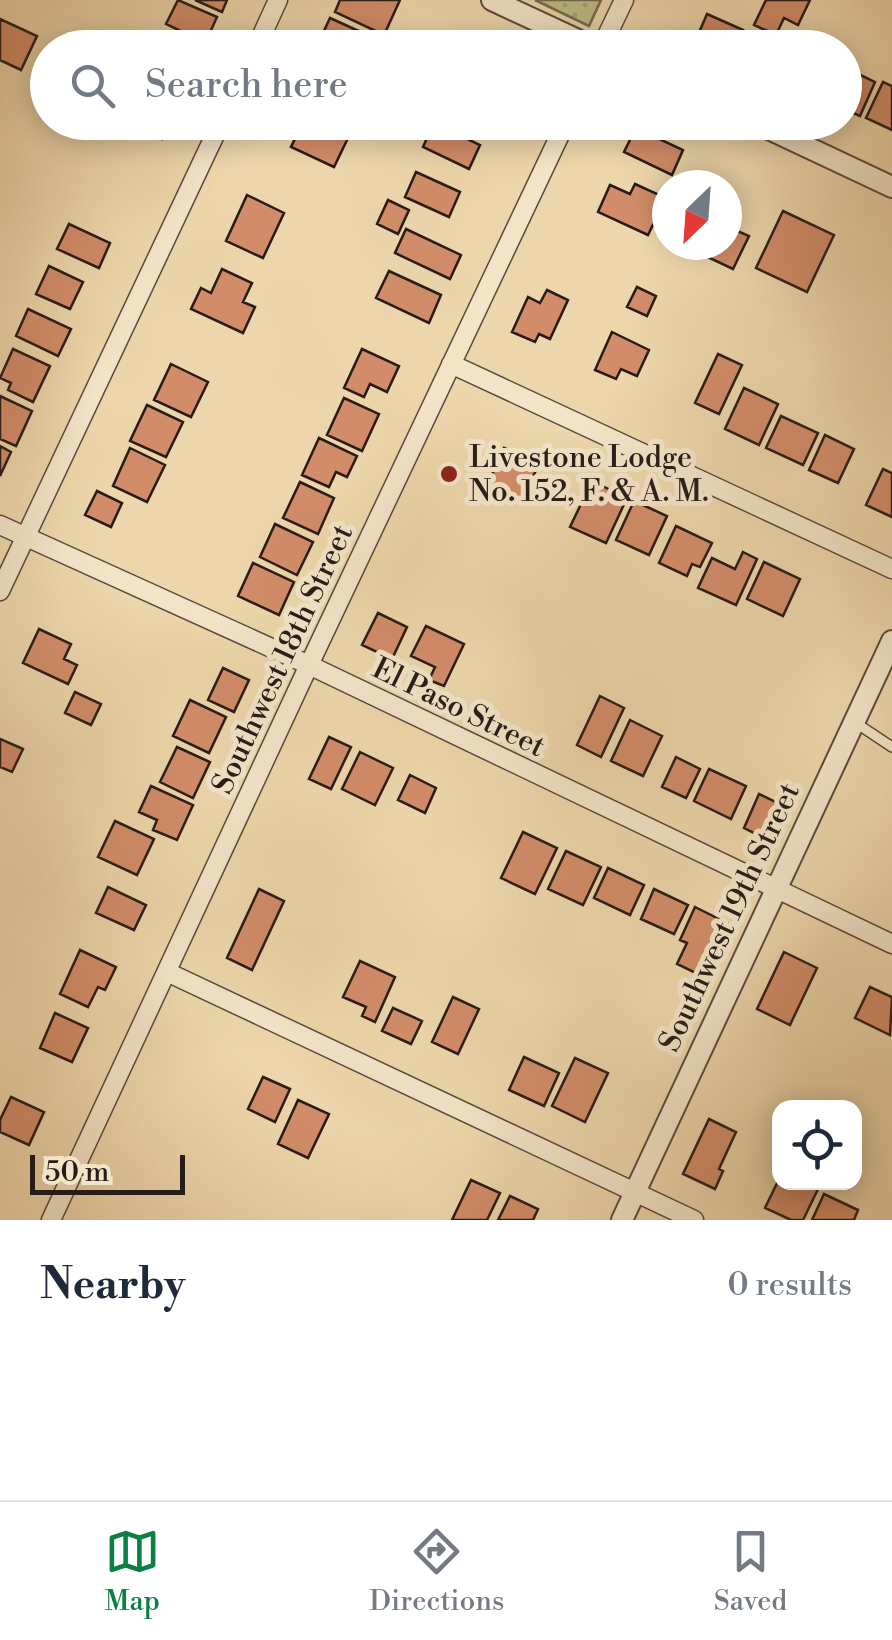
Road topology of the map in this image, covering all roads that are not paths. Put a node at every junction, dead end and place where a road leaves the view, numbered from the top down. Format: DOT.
graph roads {
  1 [pos="278,0"];
  2 [pos="492,0"];
  3 [pos="624,0"];
  4 [pos="264,30"];
  5 [pos="558,30"];
  6 [pos="608,30"];
  7 [pos="212,140"];
  8 [pos="557,140"];
  9 [pos="792,140"];
  10 [pos="892,187"];
  11 [pos="451,364"];
  12 [pos="0,526"];
  13 [pos="25,537"];
  14 [pos="892,570"];
  15 [pos="0,592"];
  16 [pos="892,641"];
  17 [pos="309,665"];
  18 [pos="853,721"];
  19 [pos="892,748"];
  20 [pos="774,889"];
  21 [pos="892,944"];
  22 [pos="167,972"];
  23 [pos="636,1192"];
  24 [pos="52,1220"];
  25 [pos="622,1220"];
  26 [pos="694,1220"];
  1 -- 4 [label="street"];
  2 -- 5 [label="street"];
  3 -- 6 [label="street"];
  7 -- 13 [label="street"];
  8 -- 11 [label="street, Southwest 18th Street"];
  9 -- 10 [label="street"];
  11 -- 14 [label="street"];
  11 -- 17 [label="street, Southwest 18th Street"];
  12 -- 13 [label="street, El Paso Street"];
  13 -- 15 [label="street"];
  13 -- 17 [label="street, El Paso Street"];
  16 -- 18 [label="street, Southwest 19th Street"];
  17 -- 20 [label="street, El Paso Street"];
  17 -- 22 [label="street, Southwest 18th Street"];
  18 -- 19 [label="lane"];
  18 -- 20 [label="street, Southwest 19th Street"];
  20 -- 21 [label="street, El Paso Street"];
  20 -- 23 [label="street, Southwest 19th Street"];
  22 -- 23 [label="street"];
  22 -- 24 [label="street, Southwest 18th Street"];
  23 -- 25 [label="street, Southwest 19th Street"];
  23 -- 26 [label="street"];
}
